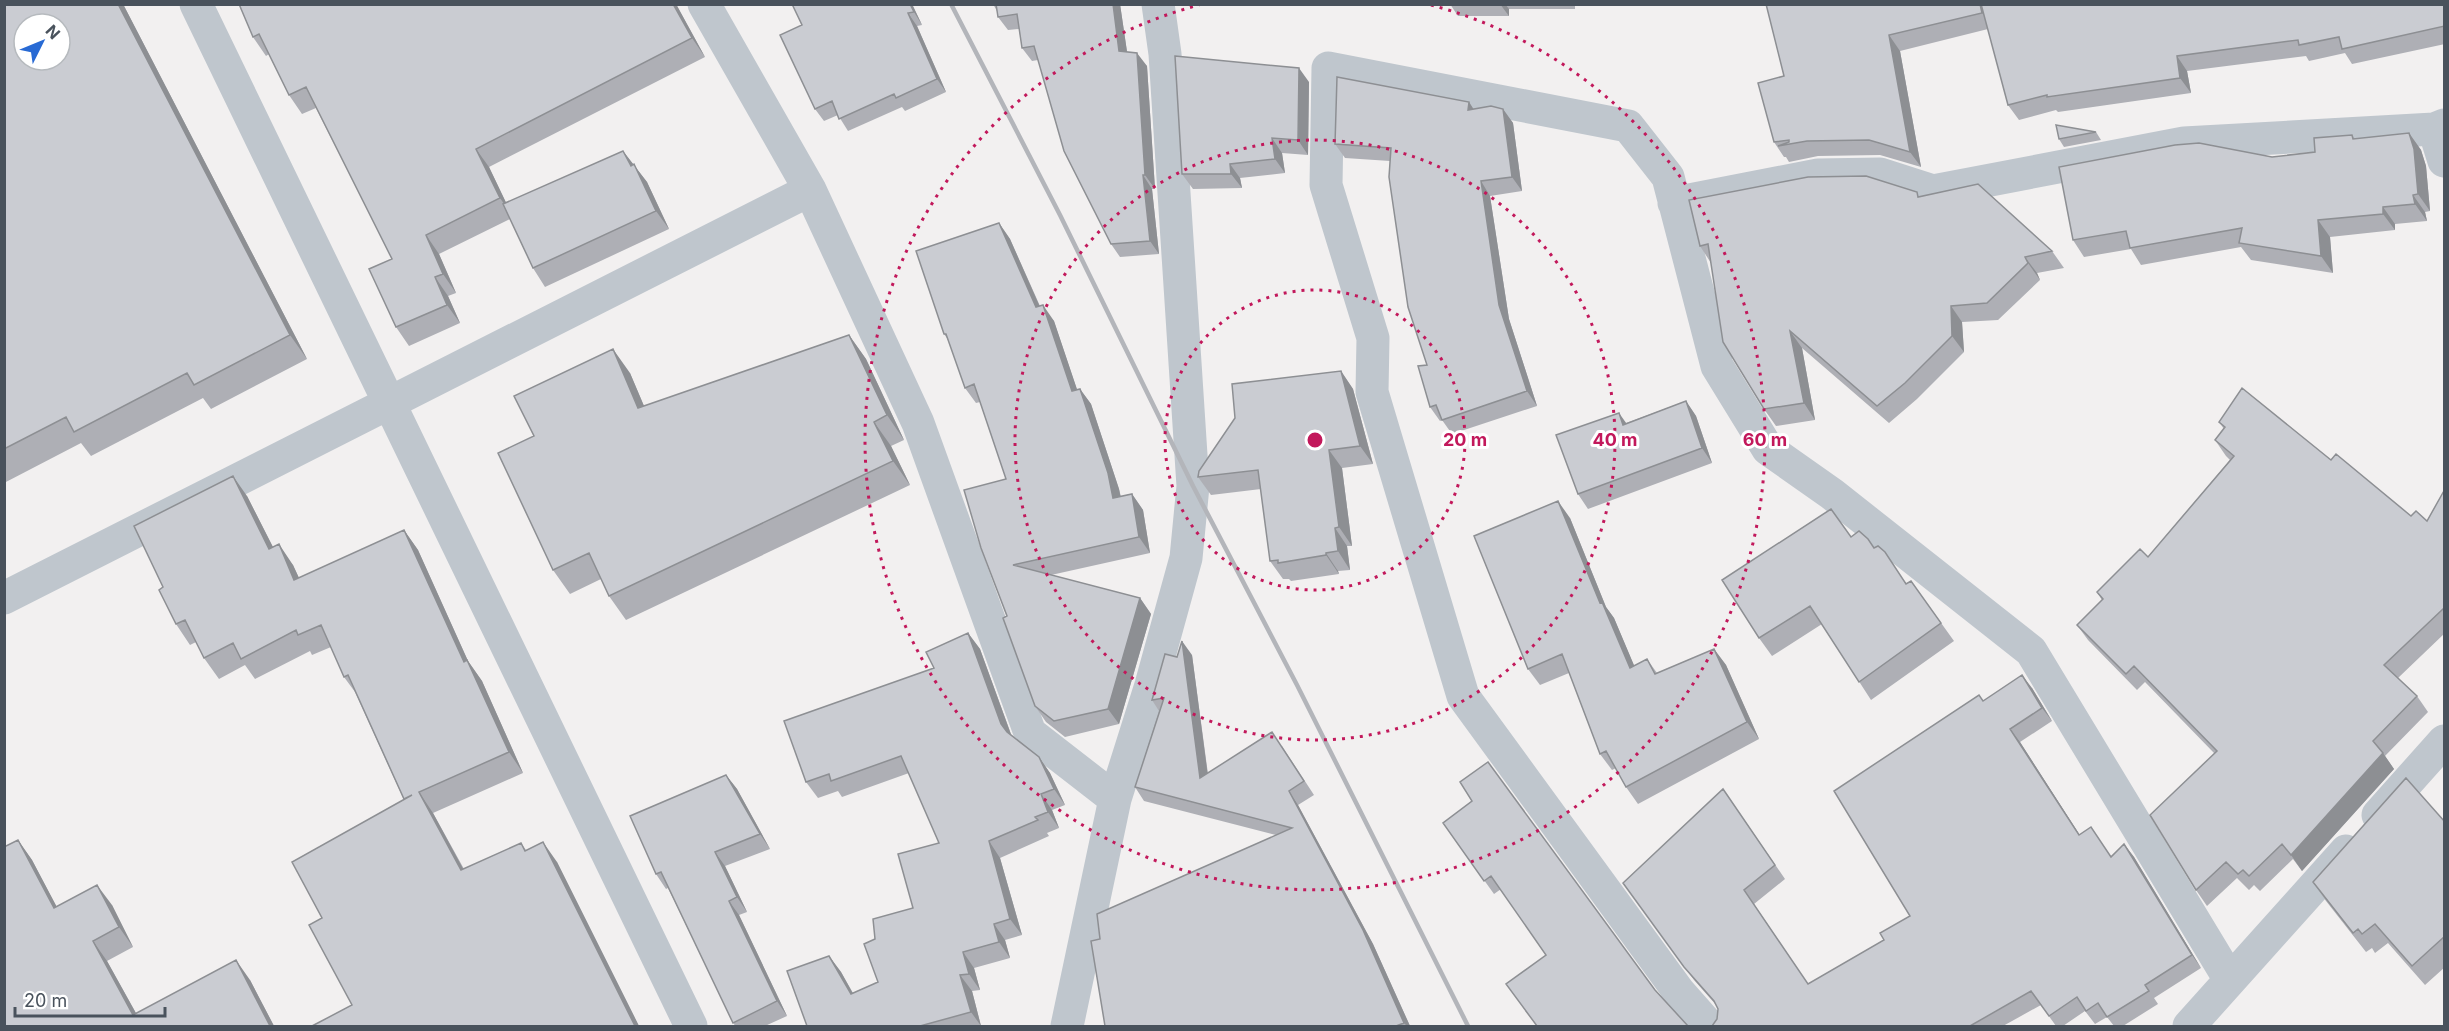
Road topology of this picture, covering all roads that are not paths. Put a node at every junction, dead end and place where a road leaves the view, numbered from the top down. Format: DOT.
graph roads {
  1 [pos="196,4"];
  2 [pos="704,4"];
  3 [pos="1158,4"];
  4 [pos="2439,127"];
  5 [pos="2445,161"];
  6 [pos="810,190"];
  7 [pos="1674,202"];
  8 [pos="388,404"];
  9 [pos="4,598"];
  10 [pos="2445,741"];
  11 [pos="1115,799"];
  12 [pos="2230,980"];
  13 [pos="691,1026"];
  14 [pos="1067,1026"];
  15 [pos="1709,1026"];
  16 [pos="2189,1026"];
  1 -- 8 [label="street"];
  2 -- 6 [label="street"];
  3 -- 11 [label="street"];
  4 -- 5 [label="street"];
  4 -- 7 [label="street"];
  6 -- 8 [label="street"];
  6 -- 11 [label="street"];
  7 -- 12 [label="street"];
  7 -- 15 [label="street"];
  8 -- 9 [label="street"];
  8 -- 13 [label="street"];
  10 -- 12 [label="street"];
  11 -- 14 [label="street"];
  12 -- 16 [label="street"];
}
